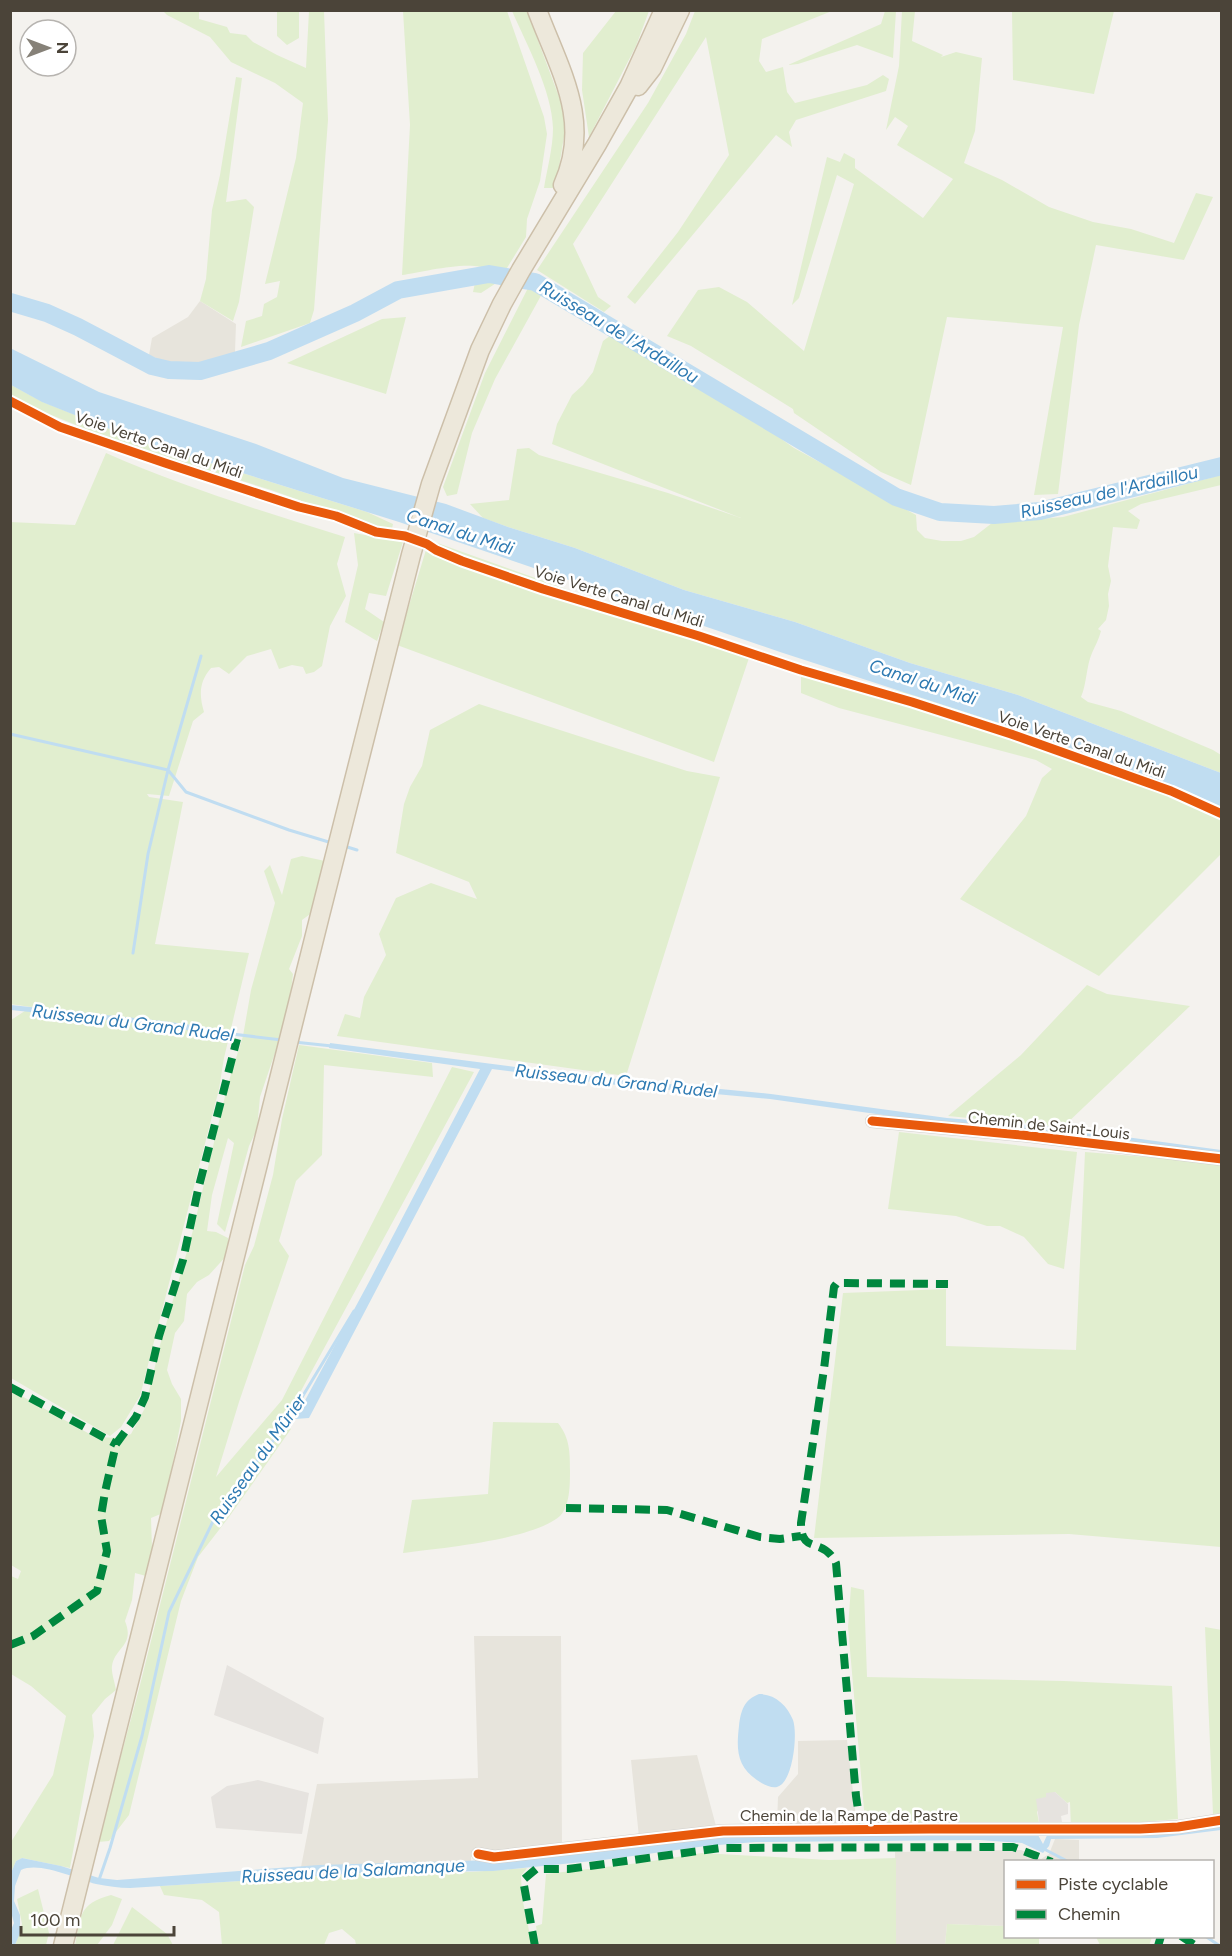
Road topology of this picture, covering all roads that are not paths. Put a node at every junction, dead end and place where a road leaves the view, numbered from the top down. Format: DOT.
graph roads {
  1 [pos="537,10"];
  2 [pos="664,10"];
  3 [pos="671,10"];
  4 [pos="680,10"];
  5 [pos="635,89"];
  6 [pos="528,259"];
  7 [pos="872,1121"];
  8 [pos="1221,1159"];
  9 [pos="1221,1820"];
  10 [pos="478,1854"];
  11 [pos="63,1946"];
  1 -- 6 [label="highway"];
  2 -- 6 [label="highway"];
  3 -- 5 [label="highway"];
  4 -- 5 [label="highway"];
  5 -- 6 [label="highway"];
  6 -- 11 [label="highway"];
  7 -- 8 [label="street, Chemin de Saint-Louis"];
  9 -- 10 [label="street, Chemin de la Rampe de Pastre"];
}
